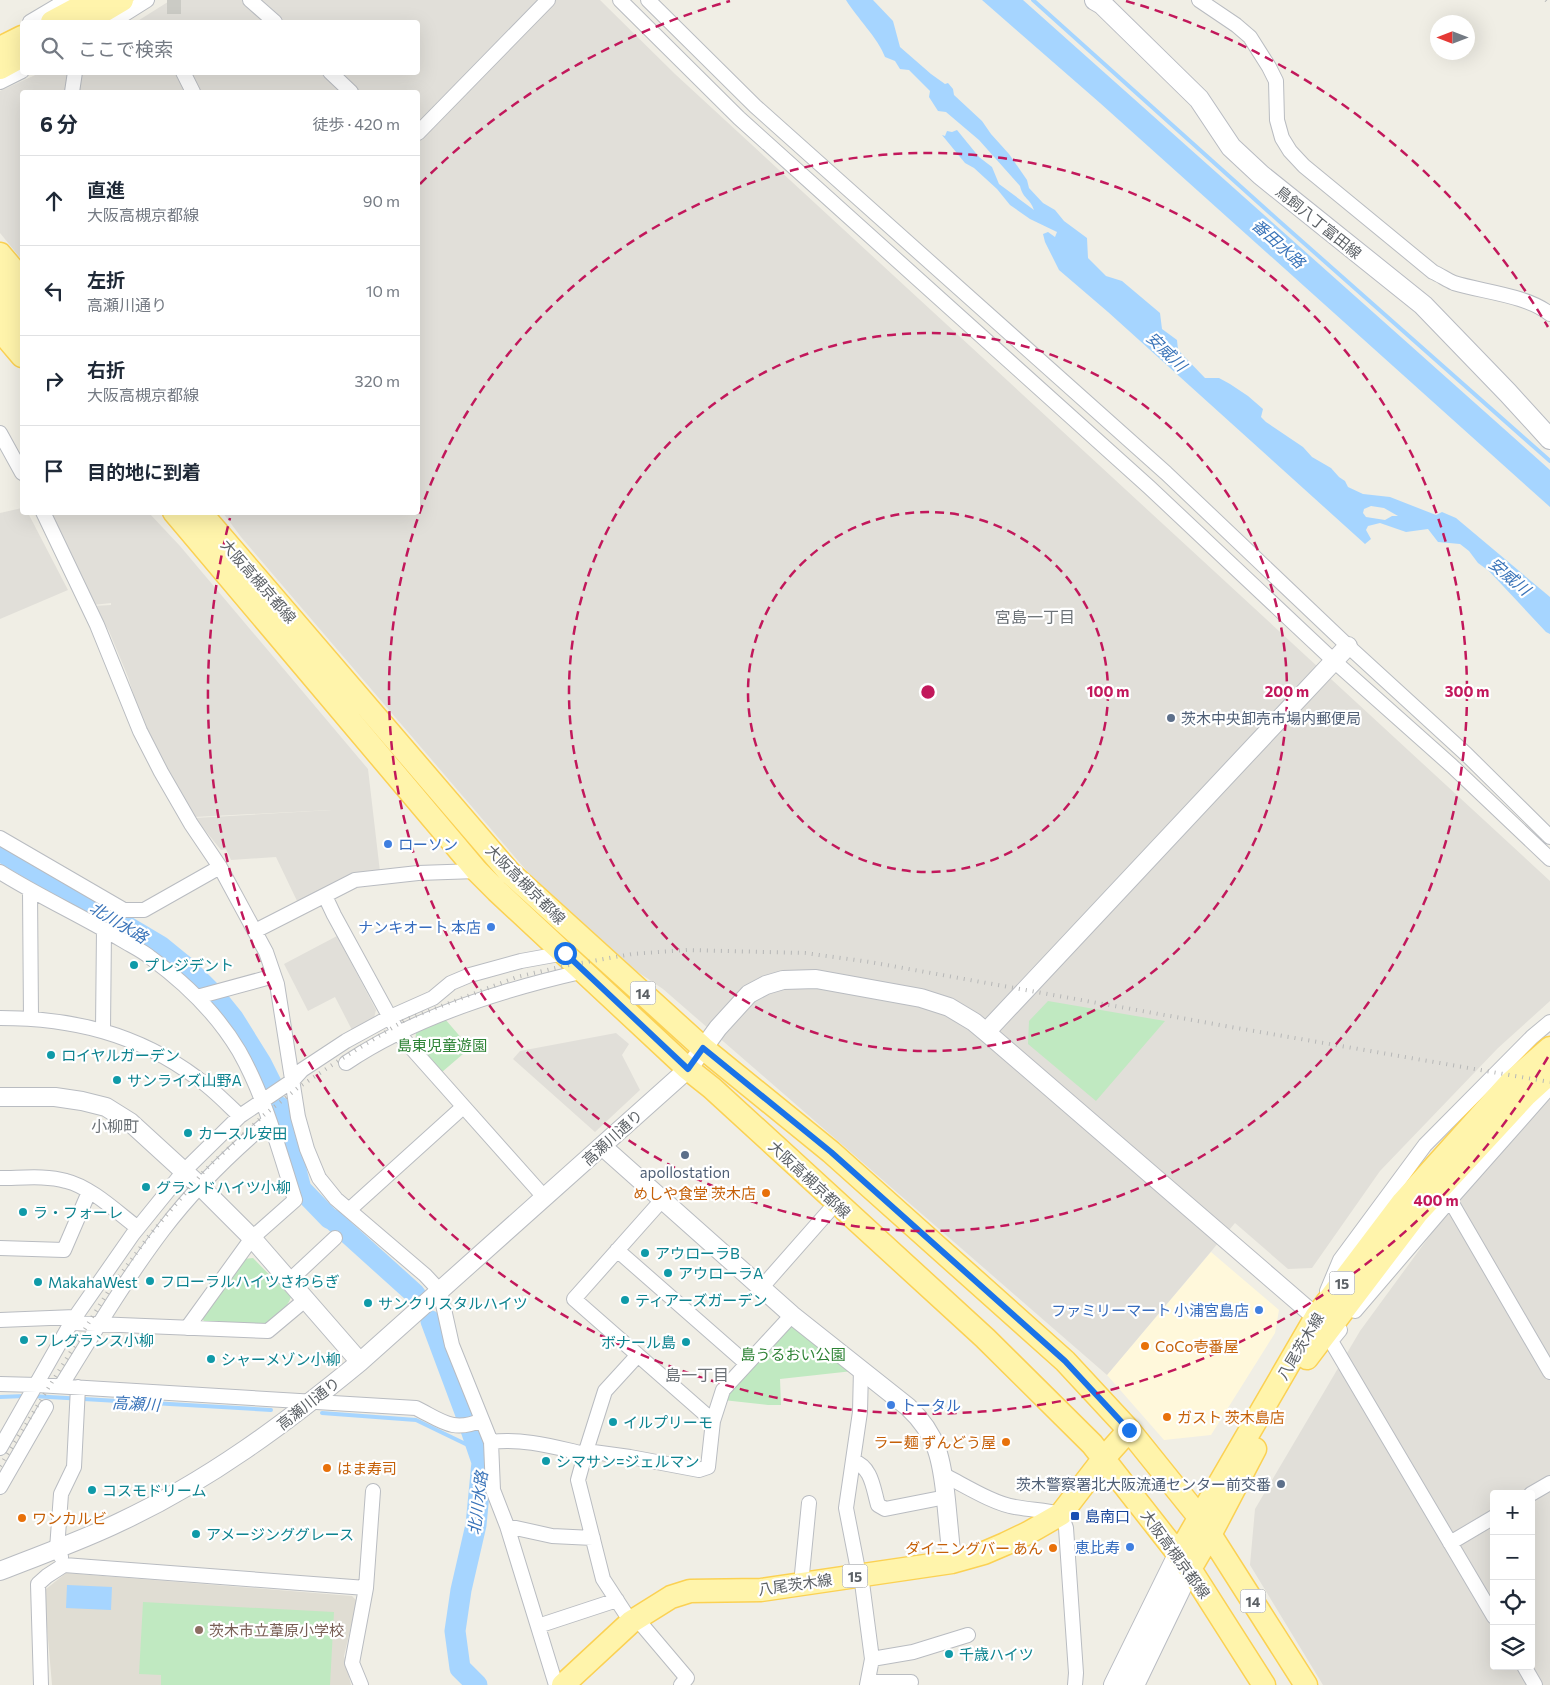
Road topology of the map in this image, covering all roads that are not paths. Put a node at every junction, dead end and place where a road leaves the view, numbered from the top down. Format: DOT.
graph roads {
  1 [pos="67,0"];
  2 [pos="93,0"];
  3 [pos="122,0"];
  4 [pos="147,0"];
  5 [pos="250,0"];
  6 [pos="548,0"];
  7 [pos="620,0"];
  8 [pos="648,0"];
  9 [pos="1095,0"];
  10 [pos="1199,0"];
  11 [pos="33,20"];
  12 [pos="56,20"];
  13 [pos="88,20"];
  14 [pos="115,20"];
  15 [pos="273,20"];
  16 [pos="20,28"];
  17 [pos="20,38"];
  18 [pos="0,39"];
  19 [pos="0,48"];
  20 [pos="20,57"];
  21 [pos="0,68"];
  22 [pos="20,72"];
  23 [pos="75,75"];
  24 [pos="184,75"];
  25 [pos="333,75"];
  26 [pos="0,82"];
  27 [pos="72,90"];
  28 [pos="192,90"];
  29 [pos="350,90"];
  30 [pos="420,131"];
  31 [pos="0,254"];
  32 [pos="20,278"];
  33 [pos="0,281"];
  34 [pos="0,302"];
  35 [pos="20,306"];
  36 [pos="1550,314"];
  37 [pos="20,326"];
  38 [pos="0,330"];
  39 [pos="20,354"];
  40 [pos="0,434"];
  41 [pos="1550,439"];
  42 [pos="20,469"];
  43 [pos="45,515"];
  44 [pos="174,515"];
  45 [pos="180,515"];
  46 [pos="201,515"];
  47 [pos="208,529"];
  48 [pos="1348,646"];
  49 [pos="1334,662"];
  50 [pos="1550,837"];
  51 [pos="0,838"];
  52 [pos="1550,859"];
  53 [pos="220,867"];
  54 [pos="477,871"];
  55 [pos="0,872"];
  56 [pos="30,890"];
  57 [pos="325,896"];
  58 [pos="104,929"];
  59 [pos="255,931"];
  60 [pos="565,953"];
  61 [pos="585,971"];
  62 [pos="274,976"];
  63 [pos="201,996"];
  64 [pos="0,1018"];
  65 [pos="31,1018"];
  66 [pos="388,1018"];
  67 [pos="1550,1022"];
  68 [pos="102,1030"];
  69 [pos="986,1032"];
  70 [pos="399,1034"];
  71 [pos="703,1048"];
  72 [pos="1550,1048"];
  73 [pos="346,1063"];
  74 [pos="688,1069"];
  75 [pos="1550,1073"];
  76 [pos="292,1080"];
  77 [pos="1550,1087"];
  78 [pos="0,1097"];
  79 [pos="262,1101"];
  80 [pos="463,1107"];
  81 [pos="240,1116"];
  82 [pos="269,1121"];
  83 [pos="602,1146"];
  84 [pos="184,1170"];
  85 [pos="0,1178"];
  86 [pos="200,1186"];
  87 [pos="89,1192"];
  88 [pos="545,1198"];
  89 [pos="662,1200"];
  90 [pos="1450,1200"];
  91 [pos="836,1203"];
  92 [pos="349,1210"];
  93 [pos="138,1228"];
  94 [pos="252,1238"];
  95 [pos="335,1238"];
  96 [pos="0,1248"];
  97 [pos="617,1250"];
  98 [pos="1376,1266"];
  99 [pos="289,1281"];
  100 [pos="762,1287"];
  101 [pos="440,1291"];
  102 [pos="305,1300"];
  103 [pos="792,1315"];
  104 [pos="1352,1315"];
  105 [pos="1316,1317"];
  106 [pos="0,1320"];
  107 [pos="73,1320"];
  108 [pos="99,1324"];
  109 [pos="187,1328"];
  110 [pos="1331,1341"];
  111 [pos="637,1356"];
  112 [pos="360,1362"];
  113 [pos="747,1364"];
  114 [pos="860,1369"];
  115 [pos="1296,1372"];
  116 [pos="1550,1372"];
  117 [pos="0,1384"];
  118 [pos="61,1386"];
  119 [pos="36,1387"];
  120 [pos="78,1389"];
  121 [pos="312,1401"];
  122 [pos="46,1407"];
  123 [pos="713,1421"];
  124 [pos="475,1423"];
  125 [pos="1129,1430"];
  126 [pos="491,1442"];
  127 [pos="0,1448"];
  128 [pos="585,1453"];
  129 [pos="1104,1458"];
  130 [pos="852,1461"];
  131 [pos="944,1475"];
  132 [pos="1550,1482"];
  133 [pos="0,1487"];
  134 [pos="373,1491"];
  135 [pos="1535,1491"];
  136 [pos="946,1497"];
  137 [pos="809,1503"];
  138 [pos="1062,1514"];
  139 [pos="1490,1519"];
  140 [pos="1205,1525"];
  141 [pos="507,1526"];
  142 [pos="593,1538"];
  143 [pos="1450,1543"];
  144 [pos="61,1557"];
  145 [pos="1184,1561"];
  146 [pos="952,1562"];
  147 [pos="0,1571"];
  148 [pos="860,1575"];
  149 [pos="800,1584"];
  150 [pos="366,1588"];
  151 [pos="617,1600"];
  152 [pos="1490,1609"];
  153 [pos="634,1620"];
  154 [pos="538,1626"];
  155 [pos="968,1635"];
  156 [pos="872,1659"];
  157 [pos="1526,1670"];
  158 [pos="911,1682"];
  159 [pos="867,1683"];
  160 [pos="41,1685"];
  161 [pos="361,1685"];
  162 [pos="556,1685"];
  163 [pos="563,1685"];
  164 [pos="680,1685"];
  165 [pos="1076,1685"];
  166 [pos="1114,1685"];
  167 [pos="1134,1685"];
  168 [pos="1264,1685"];
  169 [pos="1306,1685"];
  170 [pos="1535,1685"];
  1 -- 11 [label="street"];
  2 -- 12 [label="main road"];
  3 -- 13 [label="main road"];
  4 -- 14 [label="street"];
  5 -- 15 [label="street"];
  6 -- 30 [label="street"];
  7 -- 49 [label="street"];
  8 -- 48 [label="street"];
  9 -- 41 [label="main road, 鳥飼八丁富田線"];
  10 -- 36 [label="street"];
  16 -- 18 [label="street"];
  17 -- 19 [label="main road"];
  20 -- 21 [label="main road"];
  22 -- 26 [label="street"];
  23 -- 27 [label="street"];
  24 -- 28 [label="street"];
  25 -- 29 [label="street"];
  31 -- 32 [label="main road"];
  33 -- 35 [label="main road"];
  34 -- 37 [label="main road"];
  38 -- 39 [label="main road"];
  40 -- 42 [label="street"];
  43 -- 53 [label="street"];
  44 -- 47 [label="main road"];
  45 -- 47 [label="main road, 大阪高槻京都線 / 14"];
  46 -- 47 [label="main road, 大阪高槻京都線 / 14"];
  47 -- 54 [label="main road, 大阪高槻京都線 / 14"];
  47 -- 71 [label="main road, 大阪高槻京都線 / 14"];
  48 -- 49 [label="street"];
  48 -- 50 [label="street"];
  49 -- 52 [label="street"];
  49 -- 69 [label="street"];
  51 -- 53 [label="street"];
  53 -- 59 [label="street"];
  54 -- 57 [label="street"];
  54 -- 60 [label="main road, 大阪高槻京都線 / 14"];
  55 -- 56 [label="street"];
  56 -- 58 [label="street"];
  56 -- 65 [label="street"];
  57 -- 59 [label="street"];
  57 -- 66 [label="street"];
  58 -- 63 [label="street"];
  58 -- 68 [label="street"];
  59 -- 62 [label="street"];
  60 -- 61 [label="main road, 大阪高槻京都線 / 14"];
  60 -- 66 [label="street"];
  61 -- 70 [label="street"];
  61 -- 74 [label="main road, 大阪高槻京都線 / 14"];
  62 -- 63 [label="street"];
  62 -- 76 [label="street"];
  63 -- 79 [label="street"];
  64 -- 65 [label="street"];
  65 -- 68 [label="street"];
  66 -- 70 [label="street"];
  66 -- 76 [label="street"];
  67 -- 105 [label="street"];
  68 -- 81 [label="street"];
  69 -- 71 [label="street, 高瀬川通り"];
  69 -- 105 [label="street, 高瀬川通り"];
  70 -- 73 [label="street"];
  70 -- 80 [label="street"];
  71 -- 74 [label="street, 高瀬川通り"];
  71 -- 125 [label="main road, 大阪高槻京都線 / 14"];
  72 -- 105 [label="main road, 八尾茨木線 / 15"];
  74 -- 83 [label="street, 高瀬川通り"];
  74 -- 91 [label="main road, 大阪高槻京都線 / 14"];
  75 -- 98 [label="main road, 八尾茨木線 / 15"];
  76 -- 79 [label="street"];
  76 -- 92 [label="street"];
  77 -- 90 [label="street"];
  78 -- 84 [label="street"];
  79 -- 81 [label="street"];
  79 -- 82 [label="street"];
  80 -- 88 [label="street"];
  80 -- 92 [label="street"];
  81 -- 84 [label="street"];
  82 -- 86 [label="street"];
  82 -- 94 [label="street"];
  83 -- 88 [label="street, 高瀬川通り"];
  83 -- 89 [label="street"];
  84 -- 86 [label="street"];
  84 -- 93 [label="street"];
  85 -- 87 [label="street"];
  86 -- 94 [label="street"];
  86 -- 108 [label="street"];
  87 -- 93 [label="street"];
  87 -- 96 [label="street"];
  88 -- 101 [label="street, 高瀬川通り"];
  89 -- 97 [label="street"];
  89 -- 100 [label="street"];
  90 -- 104 [label="street"];
  90 -- 116 [label="street"];
  91 -- 100 [label="street"];
  91 -- 129 [label="main road, 大阪高槻京都線 / 14"];
  92 -- 101 [label="street"];
  93 -- 107 [label="street"];
  94 -- 99 [label="street"];
  94 -- 109 [label="street"];
  95 -- 99 [label="street"];
  97 -- 111 [label="street"];
  97 -- 113 [label="street"];
  98 -- 104 [label="main road"];
  98 -- 115 [label="main road, 八尾茨木線 / 15"];
  99 -- 102 [label="street"];
  100 -- 103 [label="street"];
  101 -- 112 [label="street, 高瀬川通り"];
  101 -- 124 [label="street"];
  102 -- 109 [label="street"];
  102 -- 112 [label="street"];
  103 -- 113 [label="street"];
  103 -- 114 [label="street"];
  104 -- 110 [label="street"];
  105 -- 140 [label="main road, 八尾茨木線 / 15"];
  106 -- 107 [label="street"];
  107 -- 108 [label="street"];
  107 -- 119 [label="street"];
  108 -- 109 [label="street"];
  108 -- 118 [label="street"];
  110 -- 115 [label="main road"];
  110 -- 143 [label="street"];
  111 -- 123 [label="street"];
  111 -- 128 [label="street"];
  112 -- 121 [label="street, 高瀬川通り"];
  113 -- 123 [label="street"];
  114 -- 130 [label="street"];
  114 -- 131 [label="street"];
  115 -- 140 [label="main road, 八尾茨木線 / 15"];
  117 -- 119 [label="street"];
  118 -- 119 [label="street"];
  118 -- 120 [label="street"];
  119 -- 127 [label="street"];
  120 -- 121 [label="street"];
  120 -- 144 [label="street"];
  121 -- 124 [label="street"];
  121 -- 144 [label="street, 高瀬川通り"];
  122 -- 133 [label="street"];
  123 -- 128 [label="street"];
  124 -- 126 [label="street"];
  125 -- 129 [label="main road, 八尾茨木線 / 15"];
  125 -- 140 [label="main road, 大阪高槻京都線 / 14"];
  126 -- 128 [label="street"];
  126 -- 141 [label="street"];
  128 -- 142 [label="street"];
  129 -- 138 [label="main road, 八尾茨木線 / 15"];
  129 -- 145 [label="main road, 大阪高槻京都線 / 14"];
  130 -- 136 [label="street"];
  130 -- 148 [label="street"];
  131 -- 136 [label="street"];
  131 -- 138 [label="street"];
  132 -- 135 [label="street"];
  134 -- 150 [label="street"];
  136 -- 146 [label="street"];
  137 -- 149 [label="street"];
  138 -- 146 [label="main road, 八尾茨木線 / 15"];
  138 -- 165 [label="street"];
  139 -- 143 [label="street"];
  140 -- 145 [label="main road, 八尾茨木線 / 15"];
  140 -- 169 [label="main road, 大阪高槻京都線 / 14"];
  141 -- 142 [label="street"];
  141 -- 154 [label="street"];
  142 -- 151 [label="street"];
  143 -- 152 [label="street"];
  144 -- 147 [label="street, 高瀬川通り"];
  144 -- 150 [label="street"];
  144 -- 160 [label="street"];
  145 -- 166 [label="main road"];
  145 -- 167 [label="main road"];
  145 -- 168 [label="main road, 大阪高槻京都線 / 14"];
  146 -- 148 [label="main road, 八尾茨木線 / 15"];
  148 -- 149 [label="main road, 八尾茨木線 / 15"];
  148 -- 156 [label="street"];
  149 -- 153 [label="main road, 八尾茨木線 / 15"];
  150 -- 161 [label="street"];
  151 -- 153 [label="street"];
  151 -- 154 [label="street"];
  153 -- 163 [label="main road, 八尾茨木線 / 15"];
  153 -- 164 [label="street"];
  154 -- 162 [label="street"];
  155 -- 156 [label="street"];
  156 -- 159 [label="street"];
  157 -- 170 [label="street"];
  158 -- 159 [label="street"];
}
